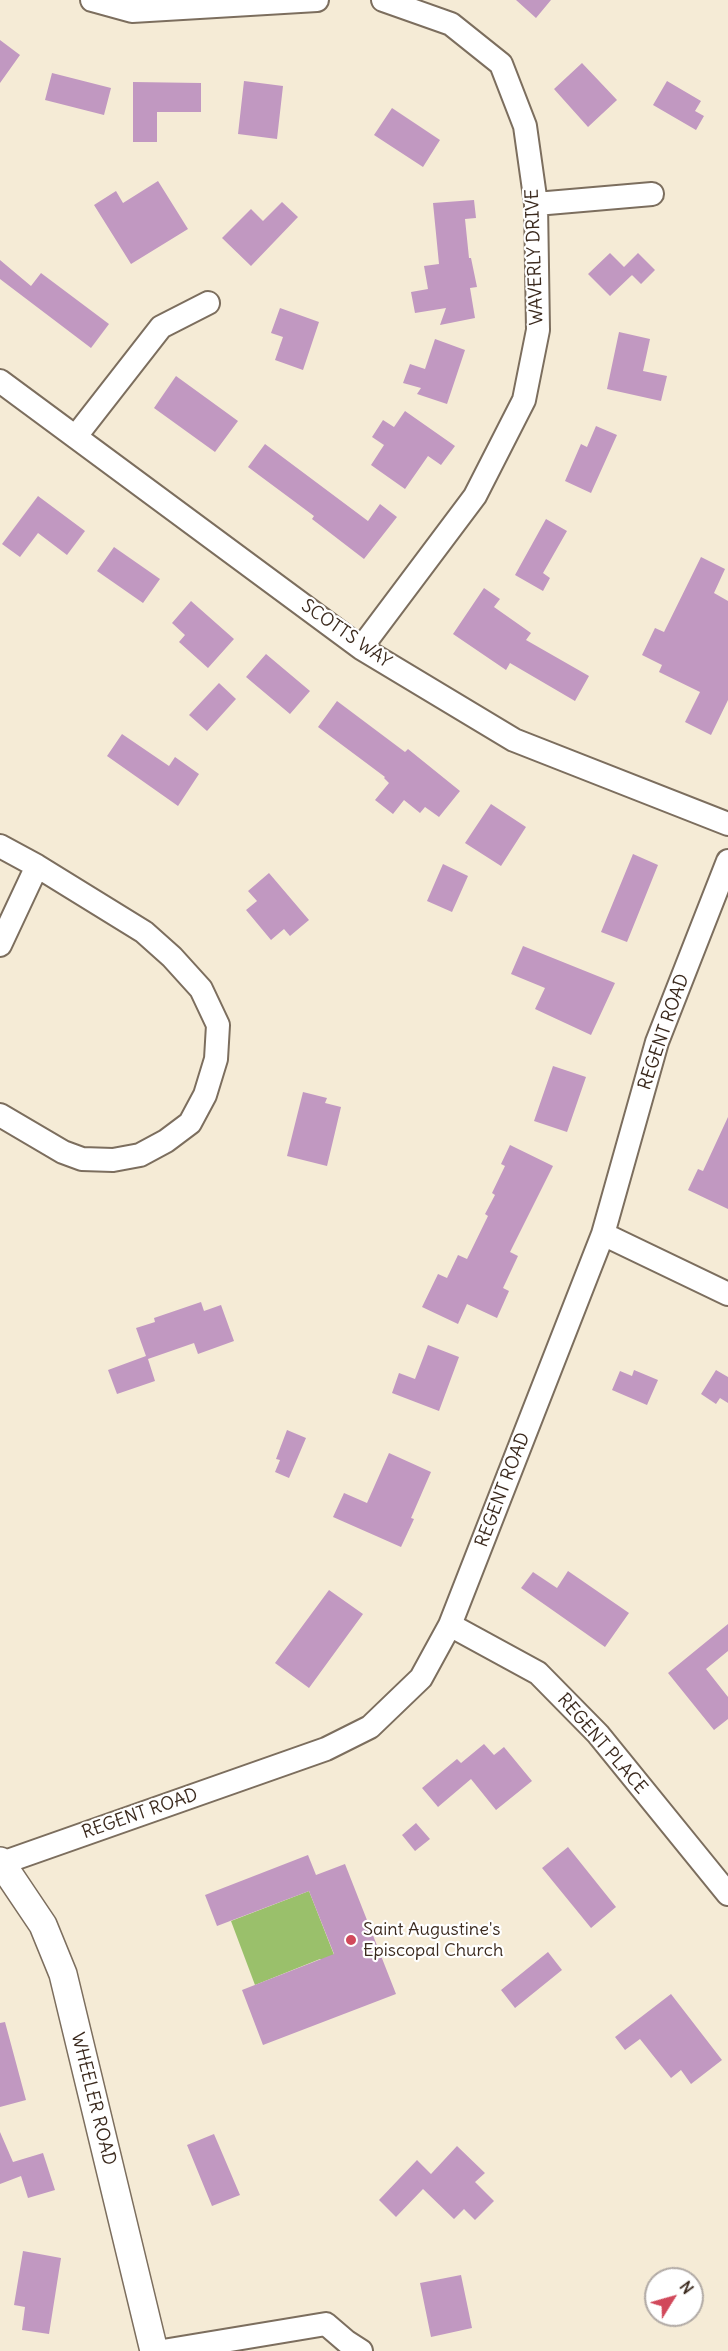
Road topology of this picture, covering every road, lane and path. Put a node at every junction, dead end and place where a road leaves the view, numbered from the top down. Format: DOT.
graph roads {
  1 [pos="92,0"];
  2 [pos="317,0"];
  3 [pos="383,0"];
  4 [pos="132,5"];
  5 [pos="652,194"];
  6 [pos="536,204"];
  7 [pos="208,303"];
  8 [pos="0,381"];
  9 [pos="76,436"];
  10 [pos="362,648"];
  11 [pos="728,824"];
  12 [pos="0,846"];
  13 [pos="728,861"];
  14 [pos="37,866"];
  15 [pos="0,945"];
  16 [pos="0,1115"];
  17 [pos="603,1234"];
  18 [pos="728,1294"];
  19 [pos="450,1625"];
  20 [pos="1,1862"];
  21 [pos="728,1894"];
  22 [pos="154,2351"];
  23 [pos="163,2351"];
  24 [pos="361,2351"];
  1 -- 4 [label="street"];
  2 -- 4 [label="street"];
  3 -- 6 [label="street, WAVERLY DRIVE"];
  5 -- 6 [label="street"];
  6 -- 10 [label="street, WAVERLY DRIVE"];
  7 -- 9 [label="street"];
  8 -- 9 [label="street, SCOTTS WAY"];
  9 -- 10 [label="street, SCOTTS WAY"];
  10 -- 11 [label="street, SCOTTS WAY"];
  12 -- 14 [label="street"];
  13 -- 17 [label="street, REGENT ROAD"];
  14 -- 15 [label="street"];
  14 -- 16 [label="street"];
  17 -- 18 [label="street"];
  17 -- 19 [label="street, REGENT ROAD"];
  19 -- 20 [label="street, REGENT ROAD"];
  19 -- 21 [label="street, REGENT PLACE"];
  20 -- 22 [label="street, WHEELER ROAD"];
  23 -- 24 [label="street"];
}
